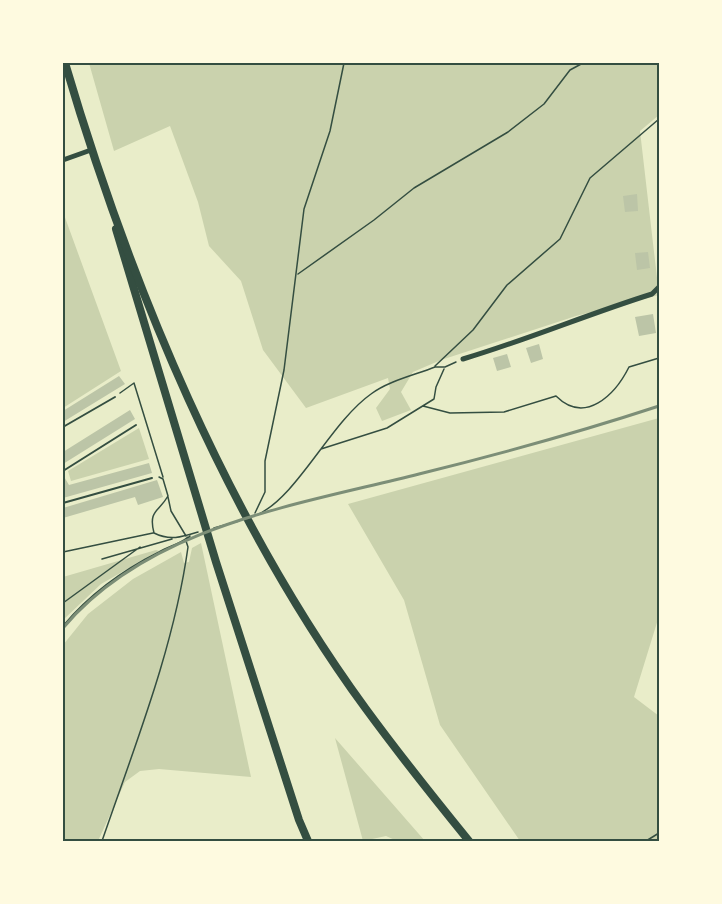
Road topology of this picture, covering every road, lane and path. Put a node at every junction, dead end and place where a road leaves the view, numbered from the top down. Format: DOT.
graph roads {
  1 [pos="65,63"];
  2 [pos="344,63"];
  3 [pos="583,63"];
  4 [pos="659,119"];
  5 [pos="91,150"];
  6 [pos="63,160"];
  7 [pos="112,211"];
  8 [pos="297,274"];
  9 [pos="659,287"];
  10 [pos="659,358"];
  11 [pos="463,359"];
  12 [pos="435,367"];
  13 [pos="445,367"];
  14 [pos="115,397"];
  15 [pos="423,406"];
  16 [pos="136,425"];
  17 [pos="63,427"];
  18 [pos="320,450"];
  19 [pos="63,471"];
  20 [pos="152,478"];
  21 [pos="163,479"];
  22 [pos="168,496"];
  23 [pos="63,503"];
  24 [pos="243,519"];
  25 [pos="212,529"];
  26 [pos="154,532"];
  27 [pos="201,532"];
  28 [pos="191,535"];
  29 [pos="186,536"];
  30 [pos="176,538"];
  31 [pos="140,547"];
  32 [pos="63,552"];
  33 [pos="102,559"];
  34 [pos="63,603"];
  35 [pos="63,626"];
  36 [pos="659,833"];
  37 [pos="102,841"];
  38 [pos="308,841"];
  39 [pos="470,841"];
  40 [pos="646,841"];
  1 -- 5 [label="main road"];
  2 -- 8 [label="path"];
  3 -- 8 [label="path"];
  4 -- 12 [label="path"];
  5 -- 6 [label="street"];
  5 -- 7 [label="main road"];
  7 -- 38 [label="main road"];
  7 -- 39 [label="main road"];
  8 -- 18 [label="path"];
  9 -- 11 [label="street"];
  10 -- 15 [label="path"];
  11 -- 13 [label="path"];
  12 -- 13 [label="path"];
  12 -- 18 [label="path"];
  13 -- 15 [label="path"];
  14 -- 17 [label="lane"];
  14 -- 21 [label="path"];
  15 -- 18 [label="path"];
  16 -- 19 [label="lane"];
  20 -- 21 [label="path"];
  20 -- 23 [label="lane"];
  21 -- 22 [label="path"];
  22 -- 26 [label="path"];
  22 -- 29 [label="path"];
  24 -- 25 [label="path"];
  26 -- 30 [label="path"];
  26 -- 32 [label="path"];
  27 -- 28 [label="path"];
  28 -- 29 [label="path"];
  28 -- 35 [label="path"];
  28 -- 37 [label="path"];
  29 -- 30 [label="path"];
  30 -- 31 [label="path"];
  31 -- 33 [label="path"];
  31 -- 34 [label="path"];
  36 -- 40 [label="path"];
}
